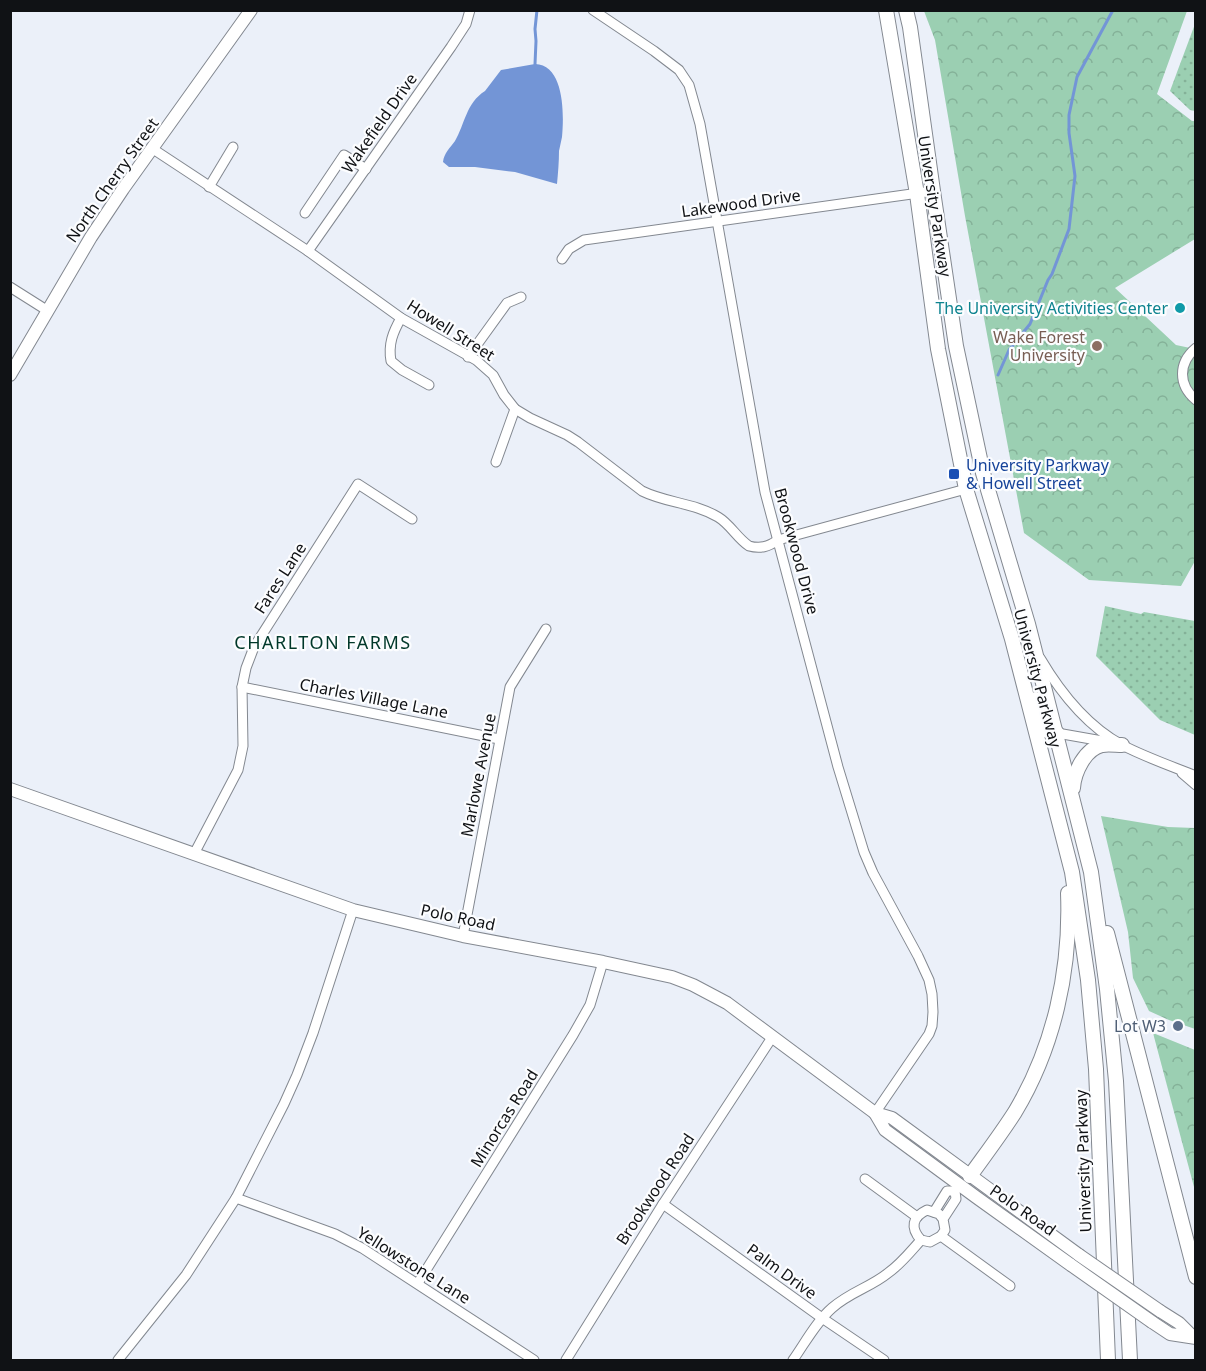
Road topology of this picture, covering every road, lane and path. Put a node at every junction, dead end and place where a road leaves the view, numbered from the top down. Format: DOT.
graph roads {
  1 [pos="251,10"];
  2 [pos="470,10"];
  3 [pos="593,10"];
  4 [pos="886,10"];
  5 [pos="906,10"];
  6 [pos="233,147"];
  7 [pos="153,149"];
  8 [pos="366,169"];
  9 [pos="209,186"];
  10 [pos="933,191"];
  11 [pos="917,194"];
  12 [pos="305,213"];
  13 [pos="718,222"];
  14 [pos="308,251"];
  15 [pos="562,259"];
  16 [pos="10,287"];
  17 [pos="521,297"];
  18 [pos="48,311"];
  19 [pos="402,318"];
  20 [pos="1196,348"];
  21 [pos="468,357"];
  22 [pos="10,375"];
  23 [pos="429,385"];
  24 [pos="1196,400"];
  25 [pos="516,409"];
  26 [pos="496,462"];
  27 [pos="966,489"];
  28 [pos="412,519"];
  29 [pos="778,540"];
  30 [pos="546,629"];
  31 [pos="1035,648"];
  32 [pos="1022,679"];
  33 [pos="242,687"];
  34 [pos="1057,733"];
  35 [pos="499,739"];
  36 [pos="1122,745"];
  37 [pos="1196,768"];
  38 [pos="1179,769"];
  39 [pos="1196,776"];
  40 [pos="1196,785"];
  41 [pos="10,789"];
  42 [pos="1072,793"];
  43 [pos="1061,829"];
  44 [pos="194,854"];
  45 [pos="1091,872"];
  46 [pos="353,910"];
  47 [pos="463,936"];
  48 [pos="603,962"];
  49 [pos="773,1036"];
  50 [pos="875,1113"];
  51 [pos="865,1179"];
  52 [pos="962,1184"];
  53 [pos="236,1198"];
  54 [pos="663,1204"];
  55 [pos="934,1212"];
  56 [pos="917,1217"];
  57 [pos="943,1219"];
  58 [pos="941,1236"];
  59 [pos="921,1240"];
  60 [pos="1075,1260"];
  61 [pos="1196,1277"];
  62 [pos="418,1284"];
  63 [pos="1010,1286"];
  64 [pos="822,1318"];
  65 [pos="1194,1337"];
  66 [pos="118,1360"];
  67 [pos="534,1360"];
  68 [pos="566,1360"];
  69 [pos="793,1360"];
  70 [pos="884,1360"];
  71 [pos="1108,1360"];
  72 [pos="1130,1360"];
  1 -- 7 [label="main road, North Cherry Street"];
  2 -- 8 [label="street, Wakefield Drive"];
  3 -- 13 [label="street, Brookwood Drive"];
  4 -- 11 [label="main road, University Parkway"];
  5 -- 10 [label="main road, University Parkway"];
  6 -- 9 [label="street"];
  7 -- 9 [label="street, Howell Street"];
  7 -- 18 [label="main road, North Cherry Street"];
  8 -- 12 [label="street"];
  8 -- 14 [label="street, Wakefield Drive"];
  9 -- 14 [label="street, Howell Street"];
  10 -- 11 [label="street, Lakewood Drive"];
  10 -- 31 [label="main road, University Parkway"];
  11 -- 13 [label="street, Lakewood Drive"];
  11 -- 27 [label="main road, University Parkway"];
  13 -- 15 [label="street, Lakewood Drive"];
  13 -- 29 [label="street, Brookwood Drive"];
  14 -- 19 [label="street, Howell Street"];
  16 -- 18 [label="street"];
  17 -- 21 [label="street"];
  18 -- 22 [label="main road, North Cherry Street"];
  19 -- 21 [label="street, Howell Street"];
  19 -- 23 [label="street"];
  20 -- 24 [label="street"];
  21 -- 25 [label="street, Howell Street"];
  25 -- 26 [label="street"];
  25 -- 29 [label="street, Howell Street"];
  27 -- 29 [label="street, Howell Street"];
  27 -- 32 [label="main road, University Parkway"];
  28 -- 33 [label="street, Fares Lane"];
  29 -- 50 [label="street, Brookwood Drive"];
  30 -- 35 [label="street, Marlowe Avenue"];
  31 -- 34 [label="main road, University Parkway"];
  31 -- 36 [label="street"];
  32 -- 34 [label="main road"];
  32 -- 43 [label="main road, University Parkway"];
  33 -- 35 [label="street, Charles Village Lane"];
  33 -- 44 [label="street, Fares Lane"];
  34 -- 36 [label="street"];
  34 -- 42 [label="main road, University Parkway"];
  35 -- 47 [label="street, Marlowe Avenue"];
  36 -- 38 [label="street"];
  36 -- 42 [label="main road"];
  37 -- 38 [label="street"];
  38 -- 39 [label="street"];
  38 -- 40 [label="street"];
  41 -- 44 [label="main road, Polo Road"];
  42 -- 45 [label="main road, University Parkway"];
  43 -- 52 [label="main road"];
  43 -- 71 [label="main road, University Parkway"];
  44 -- 46 [label="main road, Polo Road"];
  45 -- 61 [label="main road"];
  45 -- 72 [label="main road, University Parkway"];
  46 -- 47 [label="main road, Polo Road"];
  46 -- 53 [label="street"];
  47 -- 48 [label="main road, Polo Road"];
  48 -- 49 [label="main road, Polo Road"];
  48 -- 62 [label="street, Minorcas Road"];
  49 -- 50 [label="main road, Polo Road"];
  49 -- 54 [label="street, Brookwood Road"];
  50 -- 52 [label="main road, Polo Road"];
  51 -- 56 [label="street"];
  52 -- 55 [label="street"];
  52 -- 57 [label="street"];
  52 -- 60 [label="main road, Polo Road"];
  52 -- 60 [label="main road, Polo Road"];
  53 -- 62 [label="street, Yellowstone Lane"];
  53 -- 66 [label="street"];
  54 -- 64 [label="street, Palm Drive"];
  54 -- 68 [label="street, Brookwood Road"];
  55 -- 56 [label="street"];
  55 -- 57 [label="street"];
  56 -- 59 [label="street"];
  57 -- 58 [label="street"];
  58 -- 59 [label="street"];
  58 -- 63 [label="street"];
  59 -- 64 [label="street"];
  60 -- 65 [label="main road, Polo Road, bridge"];
  60 -- 65 [label="main road, Polo Road, bridge"];
  62 -- 67 [label="street, Yellowstone Lane"];
  64 -- 69 [label="street"];
  64 -- 70 [label="street, Palm Drive"];
}
